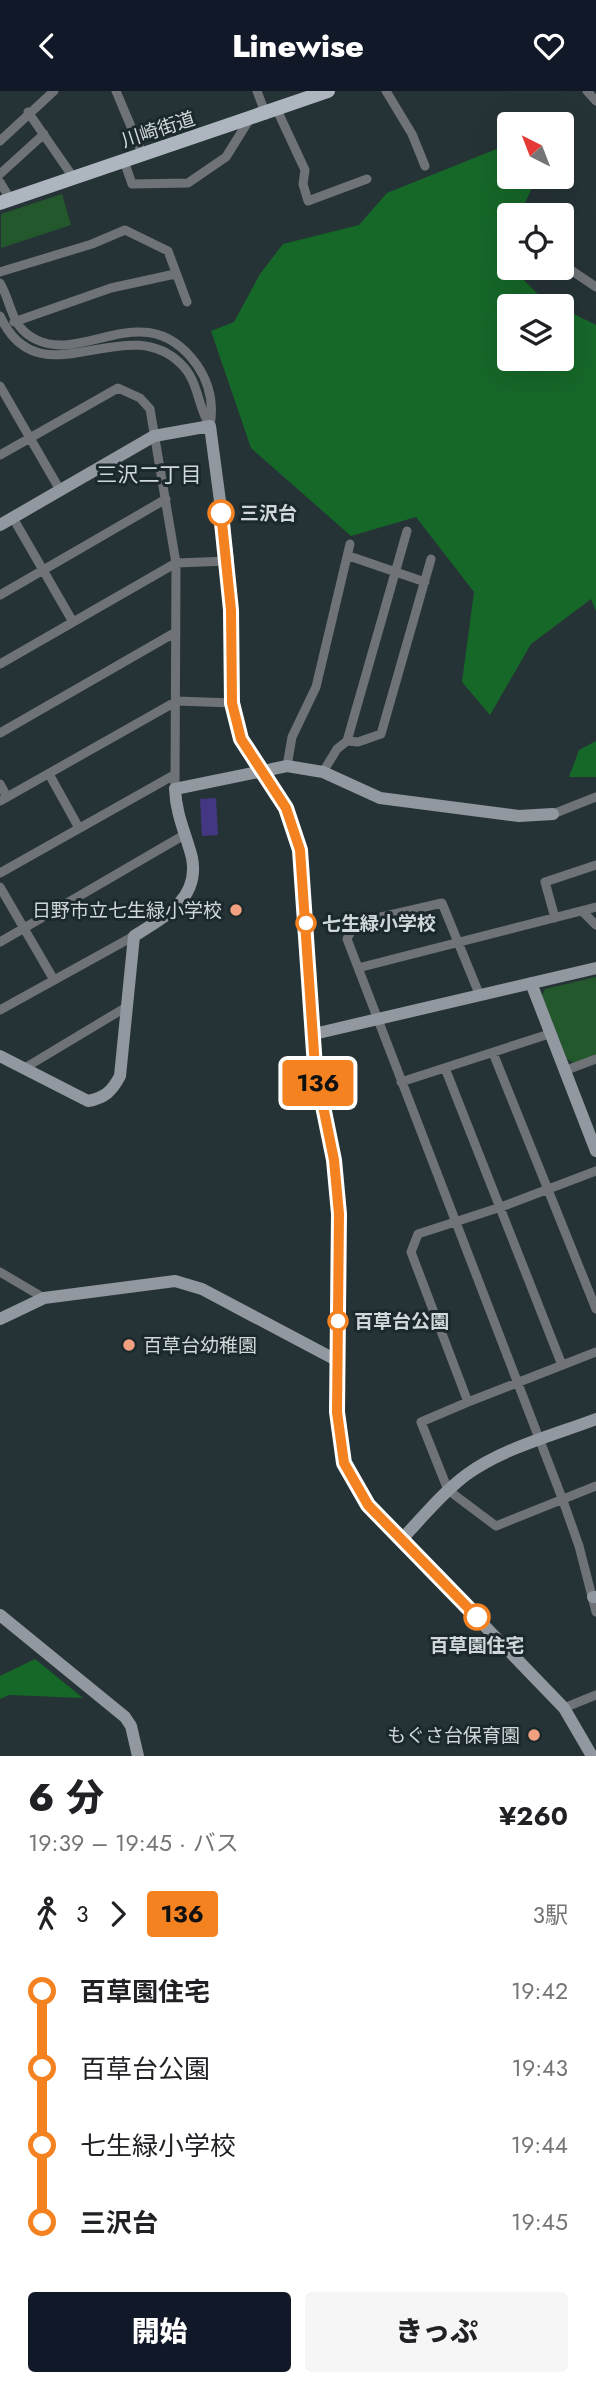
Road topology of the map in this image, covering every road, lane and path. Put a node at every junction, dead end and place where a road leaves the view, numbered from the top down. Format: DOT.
graph roads {
  1 [pos="54,91"];
  2 [pos="116,91"];
  3 [pos="257,91"];
  4 [pos="386,91"];
  5 [pos="587,91"];
  6 [pos="322,92"];
  7 [pos="596,101"];
  8 [pos="272,112"];
  9 [pos="28,113"];
  10 [pos="249,120"];
  11 [pos="44,134"];
  12 [pos="0,141"];
  13 [pos="143,155"];
  14 [pos="124,161"];
  15 [pos="425,166"];
  16 [pos="0,174"];
  17 [pos="73,177"];
  18 [pos="367,179"];
  19 [pos="0,182"];
  20 [pos="5,201"];
  21 [pos="0,272"];
  22 [pos="574,272"];
  23 [pos="175,274"];
  24 [pos="0,283"];
  25 [pos="596,287"];
  26 [pos="187,302"];
  27 [pos="0,316"];
  28 [pos="14,322"];
  29 [pos="0,386"];
  30 [pos="210,426"];
  31 [pos="155,436"];
  32 [pos="30,437"];
  33 [pos="0,455"];
  34 [pos="60,490"];
  35 [pos="166,499"];
  36 [pos="13,518"];
  37 [pos="0,526"];
  38 [pos="407,531"];
  39 [pos="350,544"];
  40 [pos="349,556"];
  41 [pos="431,559"];
  42 [pos="228,561"];
  43 [pos="176,563"];
  44 [pos="43,570"];
  45 [pos="396,571"];
  46 [pos="425,582"];
  47 [pos="0,595"];
  48 [pos="73,622"];
  49 [pos="176,632"];
  50 [pos="0,664"];
  51 [pos="177,701"];
  52 [pos="232,703"];
  53 [pos="0,733"];
  54 [pos="346,741"];
  55 [pos="287,766"];
  56 [pos="323,772"];
  57 [pos="261,773"];
  58 [pos="49,774"];
  59 [pos="174,775"];
  60 [pos="0,785"];
  61 [pos="175,789"];
  62 [pos="596,797"];
  63 [pos="4,799"];
  64 [pos="553,814"];
  65 [pos="79,828"];
  66 [pos="184,835"];
  67 [pos="596,865"];
  68 [pos="0,873"];
  69 [pos="0,887"];
  70 [pos="596,907"];
  71 [pos="583,912"];
  72 [pos="555,918"];
  73 [pos="596,925"];
  74 [pos="24,928"];
  75 [pos="134,936"];
  76 [pos="0,942"];
  77 [pos="458,943"];
  78 [pos="358,968"];
  79 [pos="596,968"];
  80 [pos="54,980"];
  81 [pos="531,983"];
  82 [pos="480,996"];
  83 [pos="130,1005"];
  84 [pos="0,1010"];
  85 [pos="377,1019"];
  86 [pos="314,1034"];
  87 [pos="549,1034"];
  88 [pos="493,1053"];
  89 [pos="0,1056"];
  90 [pos="596,1059"];
  91 [pos="445,1068"];
  92 [pos="23,1069"];
  93 [pos="564,1071"];
  94 [pos="401,1082"];
  95 [pos="596,1151"];
  96 [pos="596,1171"];
  97 [pos="547,1189"];
  98 [pos="501,1207"];
  99 [pos="455,1221"];
  100 [pos="0,1272"];
  101 [pos="44,1298"];
  102 [pos="596,1310"];
  103 [pos="0,1319"];
  104 [pos="596,1352"];
  105 [pos="338,1361"];
  106 [pos="562,1365"];
  107 [pos="519,1383"];
  108 [pos="468,1402"];
  109 [pos="596,1419"];
  110 [pos="540,1441"];
  111 [pos="596,1486"];
  112 [pos="448,1489"];
  113 [pos="562,1498"];
  114 [pos="401,1540"];
  115 [pos="594,1597"];
  116 [pos="596,1612"];
  117 [pos="0,1615"];
  118 [pos="596,1695"];
  119 [pos="564,1708"];
  120 [pos="138,1756"];
  121 [pos="592,1756"];
  1 -- 9 [label="street"];
  2 -- 13 [label="street"];
  3 -- 8 [label="street"];
  4 -- 15 [label="street"];
  5 -- 7 [label="street"];
  6 -- 8 [label="main road, 川崎街道"];
  8 -- 10 [label="main road, 川崎街道"];
  8 -- 18 [label="street"];
  9 -- 11 [label="street"];
  9 -- 12 [label="street"];
  10 -- 13 [label="main road, 川崎街道"];
  10 -- 14 [label="street"];
  11 -- 16 [label="street"];
  11 -- 17 [label="street"];
  13 -- 14 [label="main road, 川崎街道"];
  14 -- 17 [label="main road, 川崎街道"];
  17 -- 20 [label="main road, 川崎街道"];
  19 -- 20 [label="street"];
  21 -- 23 [label="street"];
  22 -- 25 [label="street"];
  23 -- 26 [label="street"];
  23 -- 28 [label="street"];
  24 -- 28 [label="street"];
  27 -- 30 [label="street"];
  28 -- 30 [label="street"];
  29 -- 32 [label="street"];
  30 -- 31 [label="street"];
  30 -- 42 [label="street"];
  31 -- 32 [label="street"];
  31 -- 34 [label="street"];
  31 -- 35 [label="street"];
  32 -- 33 [label="street"];
  32 -- 34 [label="street"];
  34 -- 36 [label="street"];
  35 -- 43 [label="street"];
  35 -- 44 [label="street"];
  36 -- 37 [label="street"];
  36 -- 44 [label="street"];
  38 -- 45 [label="street"];
  39 -- 40 [label="street"];
  40 -- 45 [label="street"];
  40 -- 55 [label="street"];
  41 -- 46 [label="street"];
  42 -- 43 [label="street"];
  42 -- 52 [label="street"];
  43 -- 48 [label="street"];
  43 -- 49 [label="street"];
  44 -- 47 [label="street"];
  44 -- 48 [label="street"];
  45 -- 46 [label="street"];
  45 -- 54 [label="street"];
  46 -- 54 [label="street"];
  48 -- 50 [label="street"];
  49 -- 51 [label="street"];
  49 -- 53 [label="street"];
  51 -- 52 [label="street"];
  51 -- 58 [label="street"];
  51 -- 59 [label="street"];
  52 -- 57 [label="street"];
  54 -- 56 [label="street"];
  55 -- 56 [label="street"];
  55 -- 57 [label="street"];
  56 -- 64 [label="street"];
  57 -- 61 [label="street"];
  57 -- 86 [label="street"];
  58 -- 63 [label="street"];
  58 -- 65 [label="street"];
  59 -- 61 [label="street"];
  59 -- 65 [label="street"];
  60 -- 63 [label="street"];
  61 -- 66 [label="street"];
  62 -- 64 [label="street"];
  65 -- 68 [label="street"];
  66 -- 74 [label="street"];
  66 -- 75 [label="street"];
  67 -- 72 [label="street"];
  69 -- 74 [label="street"];
  70 -- 71 [label="street"];
  71 -- 72 [label="street"];
  71 -- 73 [label="street"];
  72 -- 77 [label="street"];
  74 -- 76 [label="street"];
  74 -- 80 [label="street"];
  75 -- 80 [label="street"];
  75 -- 83 [label="street"];
  77 -- 78 [label="street"];
  77 -- 78 [label="street"];
  77 -- 82 [label="street"];
  78 -- 85 [label="street"];
  79 -- 81 [label="street"];
  80 -- 84 [label="street"];
  81 -- 82 [label="street"];
  81 -- 87 [label="street"];
  82 -- 85 [label="street"];
  83 -- 92 [label="street"];
  83 -- 92 [label="street"];
  85 -- 86 [label="street"];
  85 -- 94 [label="street"];
  86 -- 105 [label="street"];
  87 -- 88 [label="street"];
  87 -- 93 [label="street"];
  88 -- 91 [label="street"];
  88 -- 97 [label="street"];
  89 -- 92 [label="street"];
  90 -- 93 [label="street"];
  91 -- 94 [label="street"];
  91 -- 98 [label="street"];
  93 -- 95 [label="street"];
  94 -- 99 [label="street"];
  96 -- 97 [label="street"];
  97 -- 98 [label="street"];
  97 -- 102 [label="street"];
  98 -- 99 [label="street"];
  98 -- 106 [label="street"];
  99 -- 107 [label="street"];
  99 -- 108 [label="street"];
  100 -- 101 [label="street"];
  101 -- 103 [label="street"];
  101 -- 105 [label="street"];
  104 -- 106 [label="street"];
  105 -- 114 [label="street"];
  106 -- 107 [label="street"];
  107 -- 108 [label="street"];
  107 -- 110 [label="street"];
  108 -- 112 [label="street"];
  109 -- 110 [label="street"];
  110 -- 112 [label="street"];
  110 -- 113 [label="street"];
  111 -- 113 [label="street"];
  112 -- 113 [label="street"];
  112 -- 114 [label="street"];
  113 -- 115 [label="street"];
  114 -- 119 [label="street"];
  115 -- 116 [label="street"];
  117 -- 120 [label="street"];
  118 -- 119 [label="street"];
  119 -- 121 [label="street"];
}
